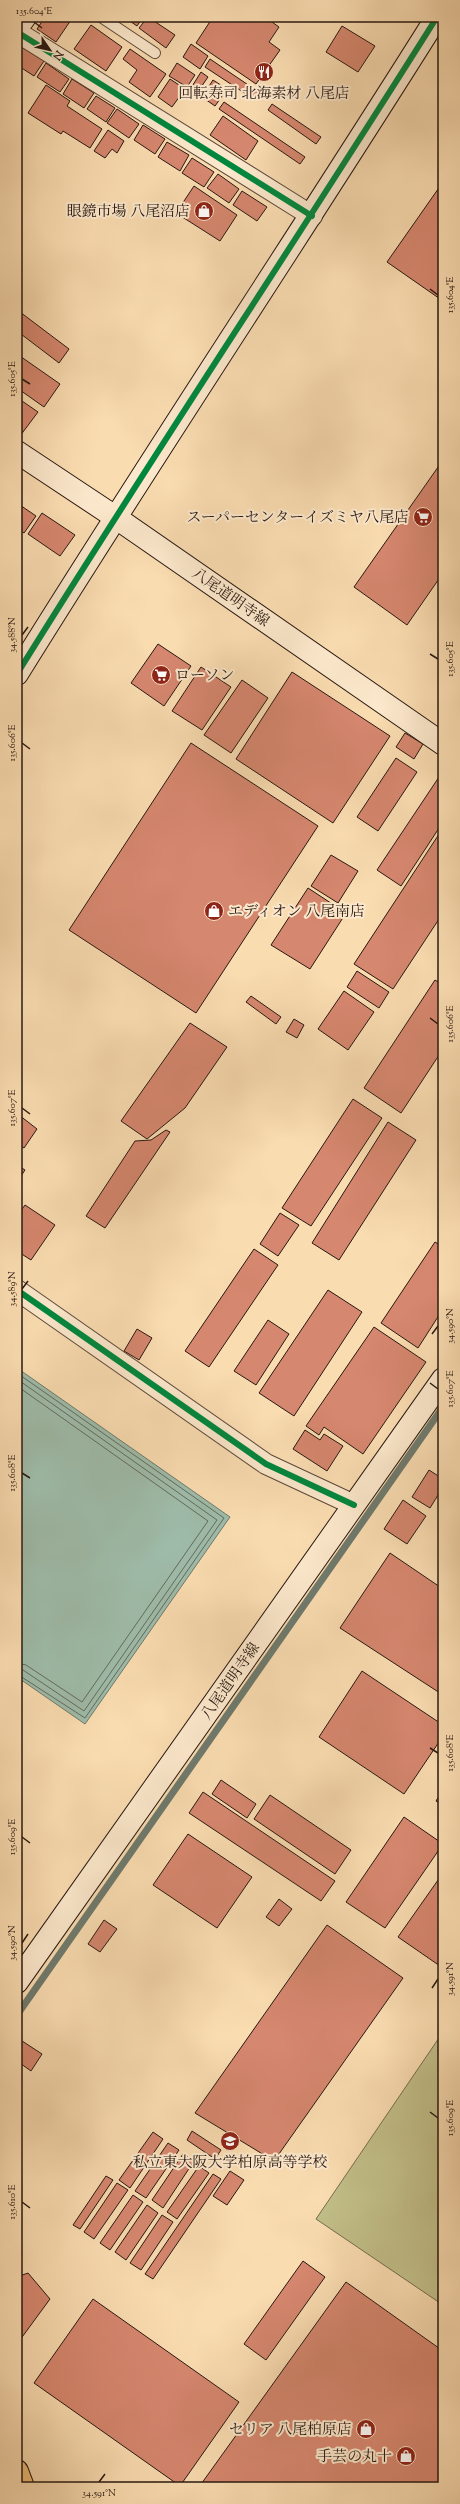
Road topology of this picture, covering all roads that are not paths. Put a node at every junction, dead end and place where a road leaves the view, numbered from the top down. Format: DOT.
graph roads {
  1 [pos="25,17"];
  2 [pos="101,17"];
  3 [pos="437,17"];
  4 [pos="17,28"];
  5 [pos="17,32"];
  6 [pos="155,53"];
  7 [pos="312,216"];
  8 [pos="17,452"];
  9 [pos="115,517"];
  10 [pos="17,674"];
  11 [pos="443,744"];
  12 [pos="17,1290"];
  13 [pos="443,1379"];
  14 [pos="354,1505"];
  15 [pos="17,1982"];
  16 [pos="17,2471"];
  17 [pos="23,2487"];
  1 -- 4 [label="main road"];
  2 -- 6 [label="lane"];
  3 -- 7 [label="main road"];
  5 -- 7 [label="street"];
  7 -- 9 [label="main road"];
  8 -- 9 [label="main road, 八尾道明寺線"];
  9 -- 10 [label="main road"];
  9 -- 11 [label="main road, 八尾道明寺線"];
  12 -- 14 [label="street"];
  13 -- 14 [label="main road, 八尾道明寺線"];
  14 -- 15 [label="main road, 八尾道明寺線"];
  16 -- 17 [label="highway"];
}
